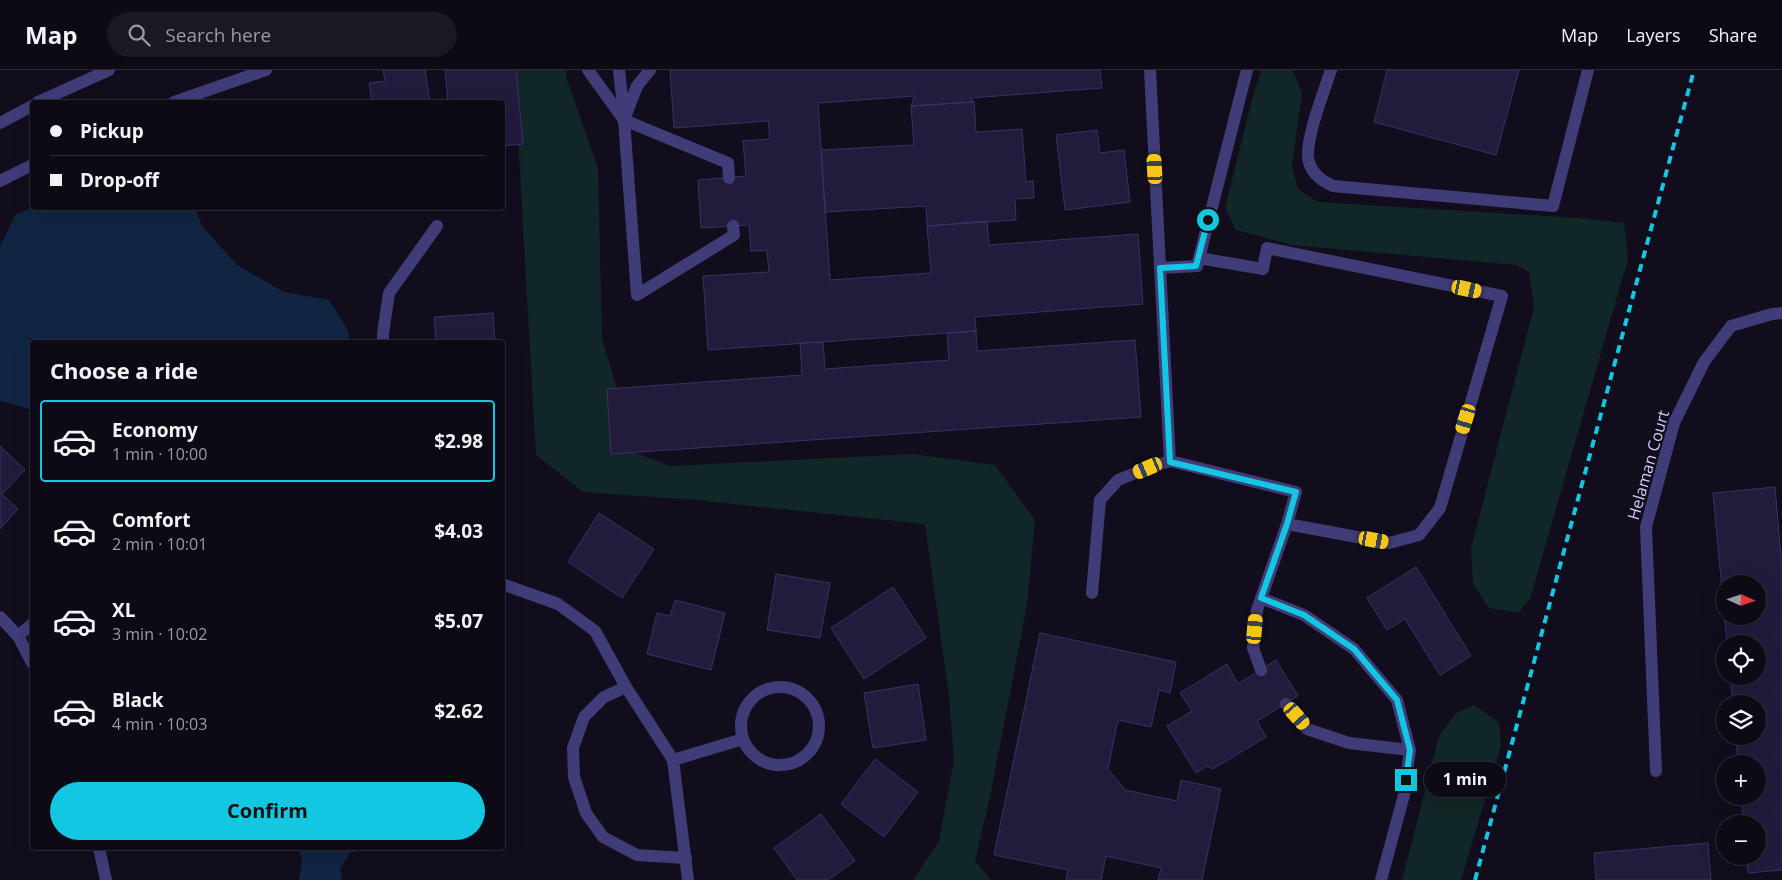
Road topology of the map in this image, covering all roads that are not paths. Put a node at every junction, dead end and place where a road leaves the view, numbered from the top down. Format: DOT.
graph roads {
  1 [pos="109,70"];
  2 [pos="266,70"];
  3 [pos="588,70"];
  4 [pos="619,70"];
  5 [pos="650,70"];
  6 [pos="1150,70"];
  7 [pos="1246,70"];
  8 [pos="1331,70"];
  9 [pos="1588,70"];
  10 [pos="42,100"];
  11 [pos="180,100"];
  12 [pos="30,107"];
  13 [pos="624,120"];
  14 [pos="0,123"];
  15 [pos="30,166"];
  16 [pos="729,178"];
  17 [pos="0,181"];
  18 [pos="437,226"];
  19 [pos="733,226"];
  20 [pos="1199,258"];
  21 [pos="1160,268"];
  22 [pos="1782,313"];
  23 [pos="383,340"];
  24 [pos="1170,462"];
  25 [pos="1287,524"];
  26 [pos="505,585"];
  27 [pos="1092,593"];
  28 [pos="1261,598"];
  29 [pos="0,617"];
  30 [pos="30,626"];
  31 [pos="18,636"];
  32 [pos="30,659"];
  33 [pos="1261,670"];
  34 [pos="626,687"];
  35 [pos="1286,704"];
  36 [pos="743,739"];
  37 [pos="1410,750"];
  38 [pos="673,760"];
  39 [pos="1656,771"];
  40 [pos="99,850"];
  41 [pos="686,858"];
  42 [pos="106,880"];
  43 [pos="688,880"];
  44 [pos="1382,880"];
  1 -- 10 [label="street"];
  2 -- 11 [label="street"];
  3 -- 13 [label="street"];
  4 -- 13 [label="street"];
  5 -- 13 [label="street"];
  6 -- 21 [label="street"];
  7 -- 20 [label="street"];
  8 -- 9 [label="street"];
  12 -- 14 [label="street"];
  13 -- 16 [label="street"];
  13 -- 19 [label="street"];
  15 -- 17 [label="street"];
  18 -- 23 [label="street"];
  20 -- 21 [label="street"];
  20 -- 25 [label="street"];
  21 -- 24 [label="street"];
  22 -- 39 [label="street, Helaman Court"];
  24 -- 25 [label="street"];
  24 -- 27 [label="street"];
  25 -- 28 [label="street"];
  26 -- 34 [label="street"];
  28 -- 33 [label="street"];
  28 -- 37 [label="street"];
  29 -- 31 [label="street"];
  30 -- 31 [label="street"];
  31 -- 32 [label="street"];
  34 -- 38 [label="street"];
  34 -- 41 [label="street"];
  35 -- 37 [label="street"];
  36 -- 36 [label="street"];
  36 -- 38 [label="street"];
  37 -- 44 [label="street"];
  38 -- 41 [label="street"];
  40 -- 42 [label="street"];
  41 -- 43 [label="street"];
}
